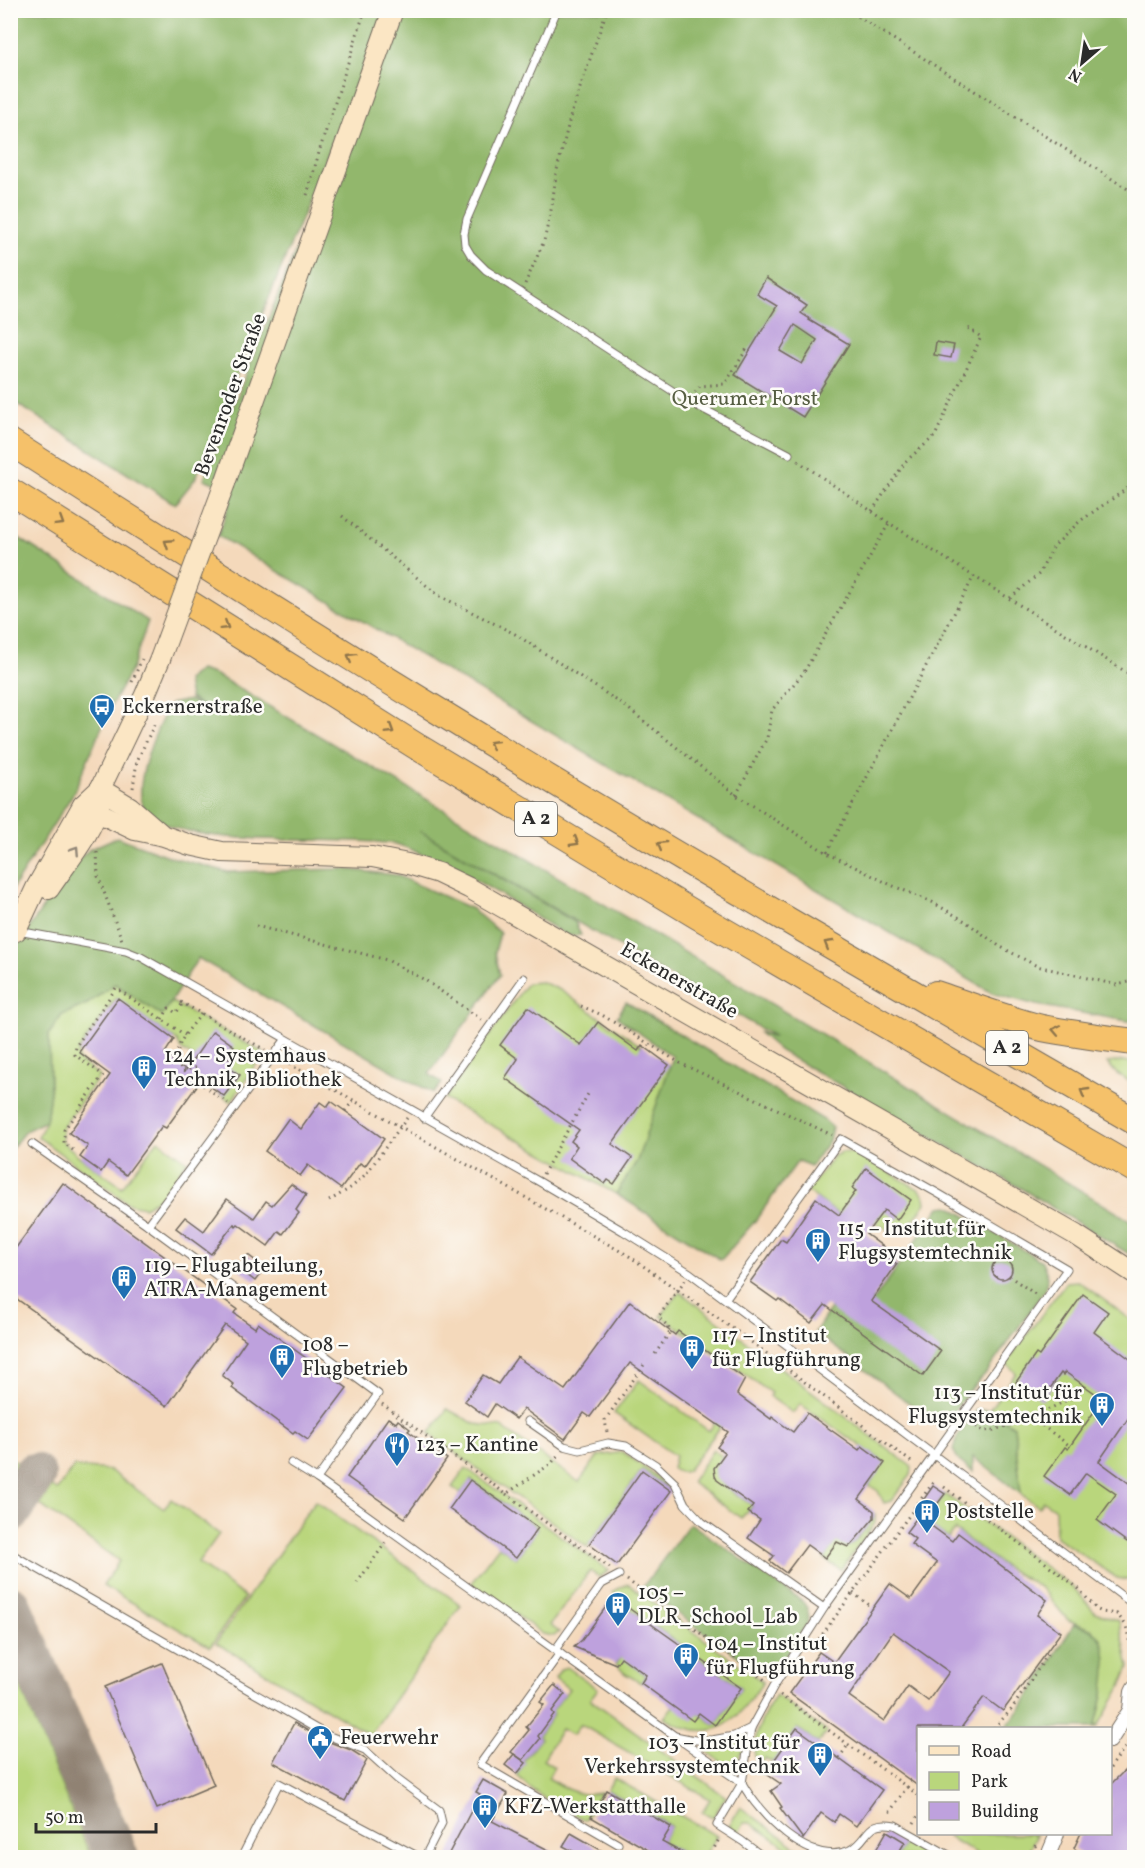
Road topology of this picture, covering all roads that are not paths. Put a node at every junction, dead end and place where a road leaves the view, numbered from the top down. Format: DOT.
graph roads {
  1 [pos="393,10"];
  2 [pos="557,10"];
  3 [pos="10,442"];
  4 [pos="789,454"];
  5 [pos="10,491"];
  6 [pos="100,789"];
  7 [pos="90,809"];
  8 [pos="164,836"];
  9 [pos="13,935"];
  10 [pos="879,974"];
  11 [pos="524,978"];
  12 [pos="285,1040"];
  13 [pos="1134,1042"];
  14 [pos="424,1118"];
  15 [pos="1134,1121"];
  16 [pos="32,1144"];
  17 [pos="1134,1169"];
  18 [pos="148,1226"];
  19 [pos="1134,1273"];
  20 [pos="726,1298"];
  21 [pos="528,1420"];
  22 [pos="934,1455"];
  23 [pos="291,1463"];
  24 [pos="317,1479"];
  25 [pos="10,1553"];
  26 [pos="619,1575"];
  27 [pos="1134,1605"];
  28 [pos="824,1608"];
  29 [pos="557,1651"];
  30 [pos="1133,1682"];
  31 [pos="1132,1708"];
  32 [pos="751,1728"];
  33 [pos="675,1736"];
  34 [pos="1112,1738"];
  35 [pos="742,1784"];
  36 [pos="1056,1835"];
  37 [pos="618,1844"];
  38 [pos="241,1857"];
  39 [pos="423,1857"];
  40 [pos="765,1857"];
  41 [pos="954,1857"];
  42 [pos="1047,1857"];
  1 -- 6 [label="main road, Bevenroder Straße, bridge"];
  2 -- 4 [label="lane"];
  10 -- 3 [label="highway, A 2, one-way"];
  5 -- 17 [label="highway, A 2, one-way"];
  6 -- 7 [label="main road"];
  6 -- 8 [label="main road, Eckenerstraße"];
  7 -- 8 [label="main road, Eckenerstraße"];
  7 -- 9 [label="main road"];
  8 -- 19 [label="main road, Eckenerstraße"];
  9 -- 12 [label="lane"];
  13 -- 10 [label="highway, one-way"];
  15 -- 10 [label="highway, A 2, one-way"];
  11 -- 14 [label="lane"];
  12 -- 14 [label="lane"];
  12 -- 18 [label="lane"];
  14 -- 20 [label="lane"];
  16 -- 18 [label="lane"];
  18 -- 24 [label="lane"];
  20 -- 22 [label="lane"];
  20 -- 22 [label="lane"];
  21 -- 28 [label="lane"];
  22 -- 27 [label="lane"];
  22 -- 28 [label="lane"];
  23 -- 24 [label="lane"];
  24 -- 29 [label="lane"];
  25 -- 39 [label="lane"];
  26 -- 29 [label="lane"];
  28 -- 32 [label="lane"];
  29 -- 33 [label="lane"];
  29 -- 37 [label="lane"];
  30 -- 31 [label="street"];
  31 -- 34 [label="street"];
  32 -- 33 [label="lane"];
  32 -- 35 [label="lane"];
  33 -- 35 [label="lane"];
  35 -- 40 [label="lane"];
  35 -- 41 [label="lane"];
  36 -- 42 [label="street"];
  38 -- 39 [label="lane"];
}
